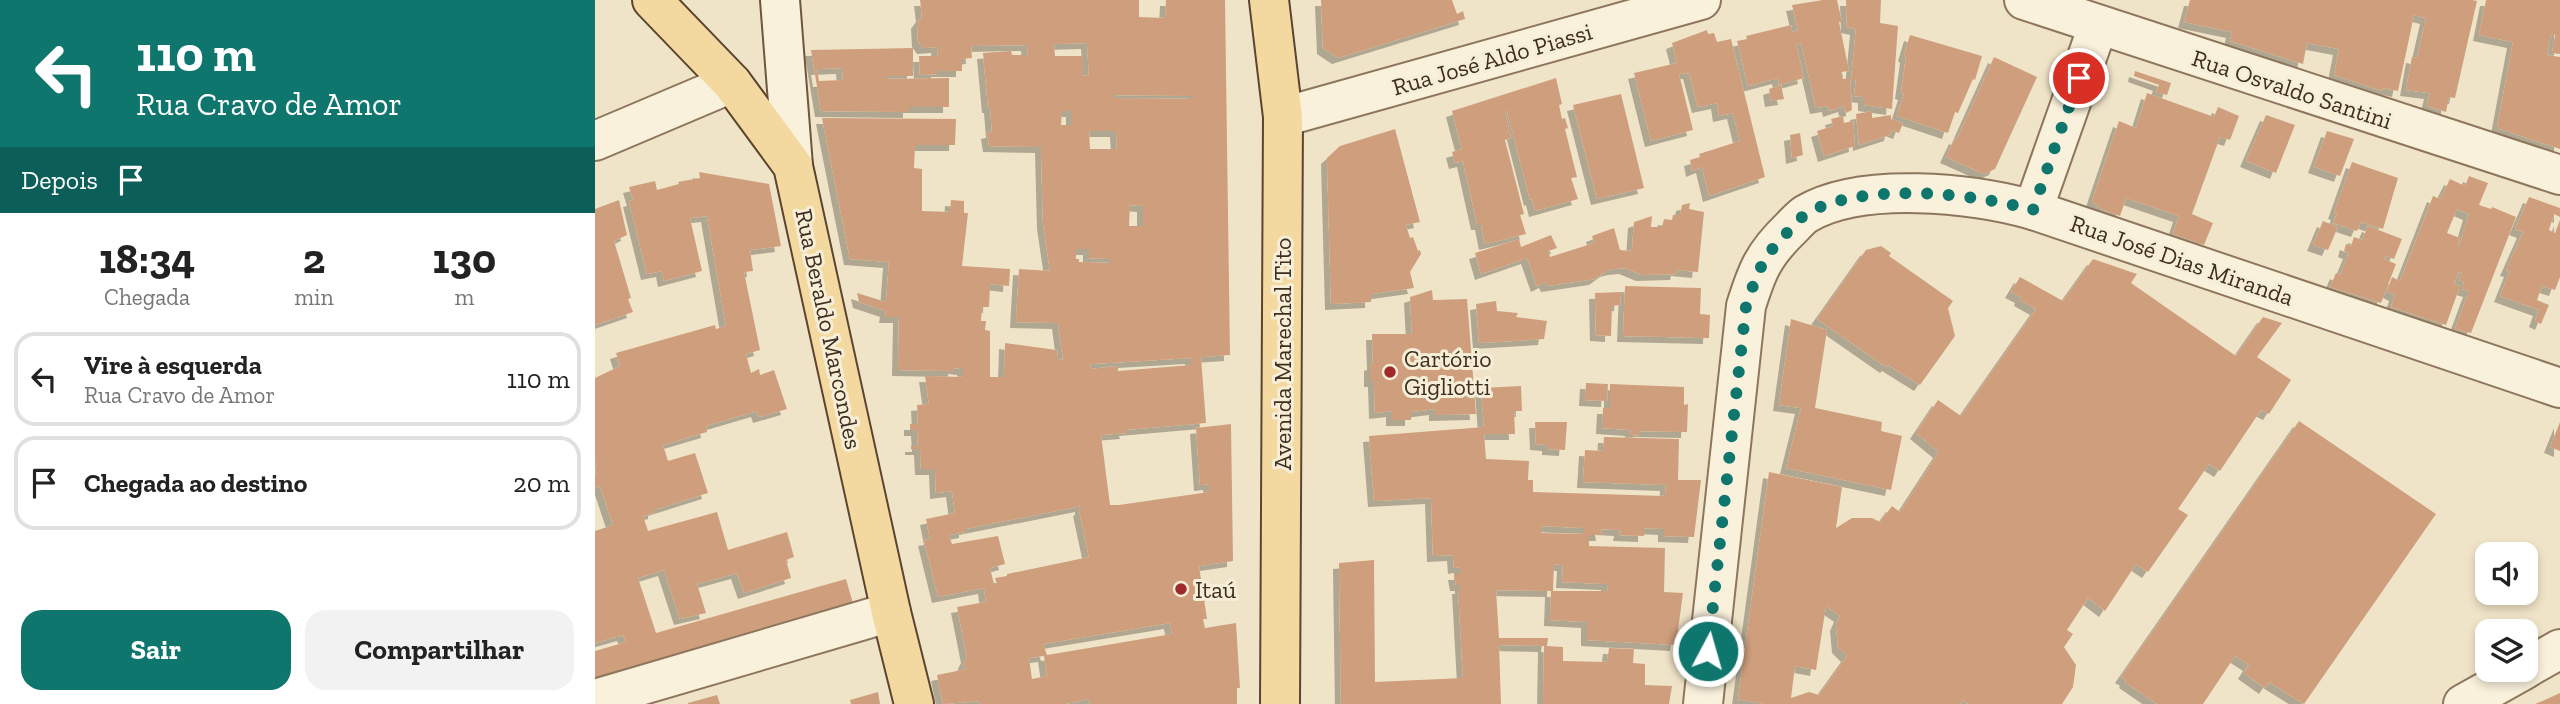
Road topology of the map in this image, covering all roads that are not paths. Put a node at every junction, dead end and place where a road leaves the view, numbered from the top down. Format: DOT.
graph roads {
  1 [pos="652,0"];
  2 [pos="780,0"];
  3 [pos="1701,0"];
  4 [pos="2024,0"];
  5 [pos="1271,2"];
  6 [pos="2098,26"];
  7 [pos="732,83"];
  8 [pos="1283,117"];
  9 [pos="595,141"];
  10 [pos="793,166"];
  11 [pos="2560,175"];
  12 [pos="2033,210"];
  13 [pos="2560,388"];
  14 [pos="891,612"];
  15 [pos="2560,649"];
  16 [pos="2538,662"];
  17 [pos="2502,682"];
  18 [pos="595,699"];
  19 [pos="914,704"];
  20 [pos="1280,704"];
  21 [pos="1703,704"];
  22 [pos="2463,704"];
  1 -- 7 [label="main road, Rua Beraldo Marcondes"];
  2 -- 10 [label="street"];
  3 -- 8 [label="street, Rua José Aldo Piassi"];
  4 -- 6 [label="street, Rua Osvaldo Santini"];
  5 -- 8 [label="main road, Avenida Marechal Tito"];
  6 -- 11 [label="street, Rua Osvaldo Santini"];
  6 -- 12 [label="street"];
  7 -- 9 [label="street"];
  7 -- 10 [label="main road, Rua Beraldo Marcondes"];
  8 -- 20 [label="main road, Avenida Marechal Tito"];
  10 -- 14 [label="main road, Rua Beraldo Marcondes"];
  12 -- 13 [label="street, Rua José Dias Miranda"];
  12 -- 21 [label="street, Rua José Dias Miranda"];
  14 -- 18 [label="street"];
  14 -- 19 [label="main road, Rua Beraldo Marcondes"];
  15 -- 16 [label="street"];
  17 -- 22 [label="street"];
}
